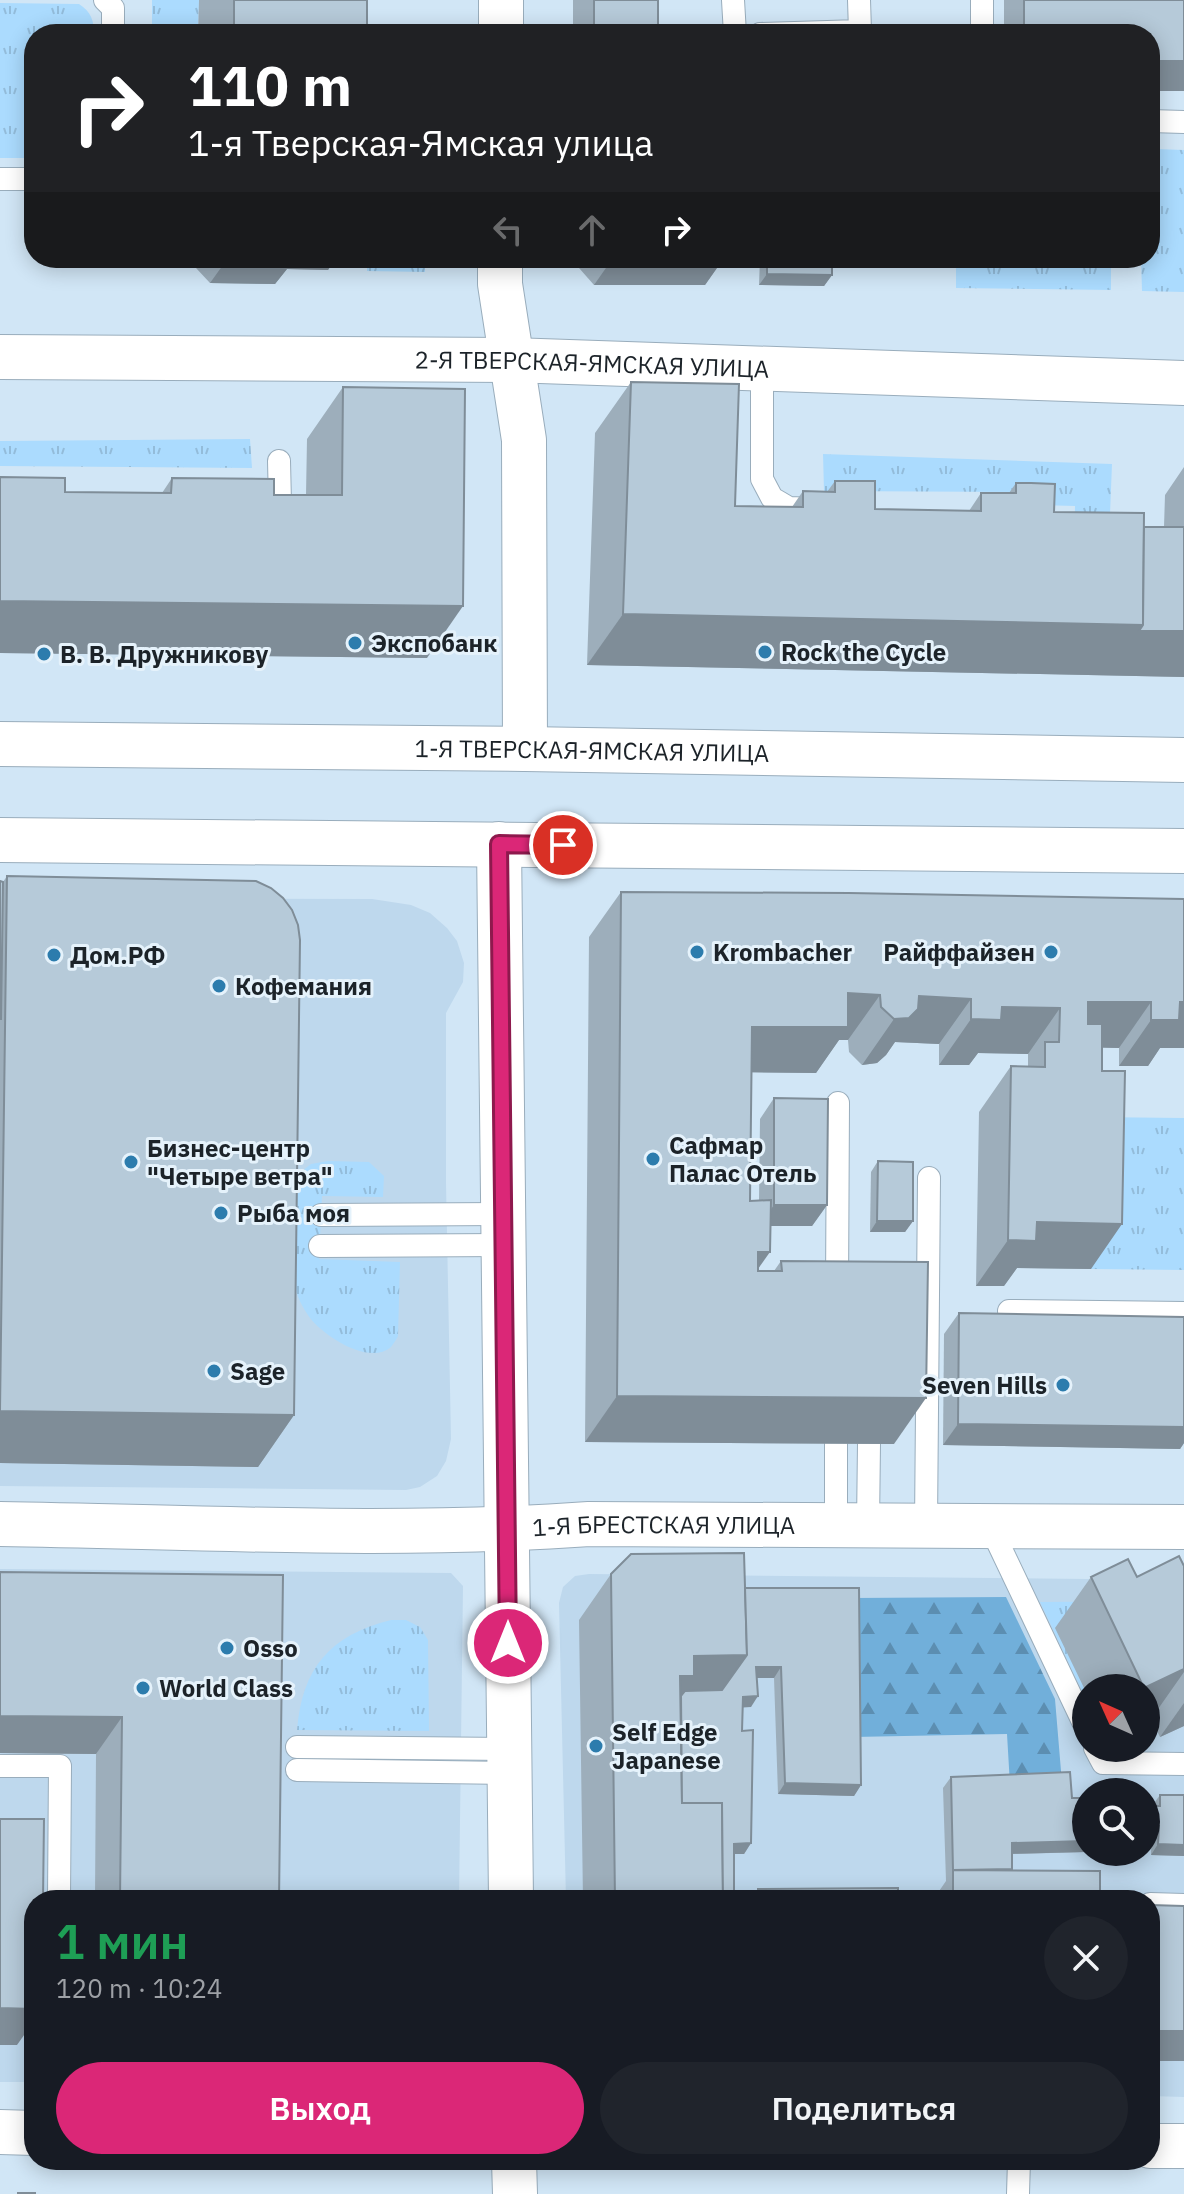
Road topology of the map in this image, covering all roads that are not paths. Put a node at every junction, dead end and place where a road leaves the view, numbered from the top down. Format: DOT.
graph roads {
  1 [pos="105,0"];
  2 [pos="501,0"];
  3 [pos="733,0"];
  4 [pos="859,0"];
  5 [pos="982,0"];
  6 [pos="113,24"];
  7 [pos="501,24"];
  8 [pos="734,24"];
  9 [pos="860,24"];
  10 [pos="982,24"];
  11 [pos="1160,121"];
  12 [pos="1184,122"];
  13 [pos="0,179"];
  14 [pos="24,179"];
  15 [pos="500,268"];
  16 [pos="0,357"];
  17 [pos="511,360"];
  18 [pos="762,369"];
  19 [pos="1184,383"];
  20 [pos="279,461"];
  21 [pos="234,502"];
  22 [pos="836,509"];
  23 [pos="0,744"];
  24 [pos="525,749"];
  25 [pos="1184,760"];
  26 [pos="0,840"];
  27 [pos="499,844"];
  28 [pos="1184,851"];
  29 [pos="838,1103"];
  30 [pos="929,1178"];
  31 [pos="321,1215"];
  32 [pos="504,1230"];
  33 [pos="320,1246"];
  34 [pos="837,1307"];
  35 [pos="1009,1311"];
  36 [pos="1184,1313"];
  37 [pos="836,1443"];
  38 [pos="869,1443"];
  39 [pos="0,1524"];
  40 [pos="852,1525"];
  41 [pos="926,1526"];
  42 [pos="990,1526"];
  43 [pos="1184,1527"];
  44 [pos="507,1530"];
  45 [pos="1072,1699"];
  46 [pos="509,1761"];
  47 [pos="1102,1762"];
  48 [pos="1184,1764"];
  49 [pos="0,1766"];
  50 [pos="58,1890"];
  51 [pos="511,1890"];
  52 [pos="1160,1904"];
  53 [pos="1184,1905"];
  54 [pos="0,2132"];
  55 [pos="24,2133"];
  56 [pos="1160,2146"];
  57 [pos="1184,2146"];
  58 [pos="514,2170"];
  59 [pos="1019,2170"];
  60 [pos="515,2194"];
  61 [pos="1018,2194"];
  1 -- 6 [label="lane"];
  2 -- 7 [label="main road"];
  3 -- 8 [label="lane"];
  4 -- 9 [label="lane"];
  5 -- 10 [label="lane"];
  11 -- 12 [label="lane"];
  13 -- 14 [label="lane"];
  15 -- 17 [label="main road"];
  16 -- 17 [label="main road, 2-Я ТВЕРСКАЯ-ЯМСКАЯ УЛИЦА"];
  17 -- 18 [label="main road, 2-Я ТВЕРСКАЯ-ЯМСКАЯ УЛИЦА"];
  17 -- 24 [label="main road"];
  18 -- 19 [label="main road, 2-Я ТВЕРСКАЯ-ЯМСКАЯ УЛИЦА"];
  18 -- 22 [label="lane"];
  20 -- 21 [label="lane"];
  23 -- 24 [label="main road, 1-Я ТВЕРСКАЯ-ЯМСКАЯ УЛИЦА"];
  24 -- 25 [label="main road, 1-Я ТВЕРСКАЯ-ЯМСКАЯ УЛИЦА"];
  26 -- 27 [label="main road"];
  27 -- 28 [label="main road"];
  27 -- 32 [label="main road"];
  29 -- 34 [label="lane"];
  30 -- 41 [label="lane"];
  31 -- 32 [label="lane"];
  32 -- 33 [label="lane"];
  32 -- 44 [label="main road"];
  35 -- 36 [label="lane"];
  37 -- 40 [label="lane"];
  38 -- 40 [label="lane"];
  39 -- 44 [label="main road, 1-Я БРЕСТСКАЯ УЛИЦА"];
  40 -- 41 [label="main road, 1-Я БРЕСТСКАЯ УЛИЦА"];
  40 -- 44 [label="main road, 1-Я БРЕСТСКАЯ УЛИЦА"];
  41 -- 42 [label="main road, 1-Я БРЕСТСКАЯ УЛИЦА"];
  42 -- 43 [label="main road, 1-Я БРЕСТСКАЯ УЛИЦА"];
  42 -- 45 [label="lane"];
  44 -- 46 [label="main road"];
  46 -- 46 [label="lane"];
  46 -- 51 [label="main road"];
  47 -- 48 [label="lane"];
  49 -- 50 [label="lane"];
  52 -- 53 [label="lane"];
  54 -- 55 [label="main road"];
  56 -- 57 [label="main road"];
  58 -- 60 [label="main road"];
  59 -- 61 [label="lane"];
}
